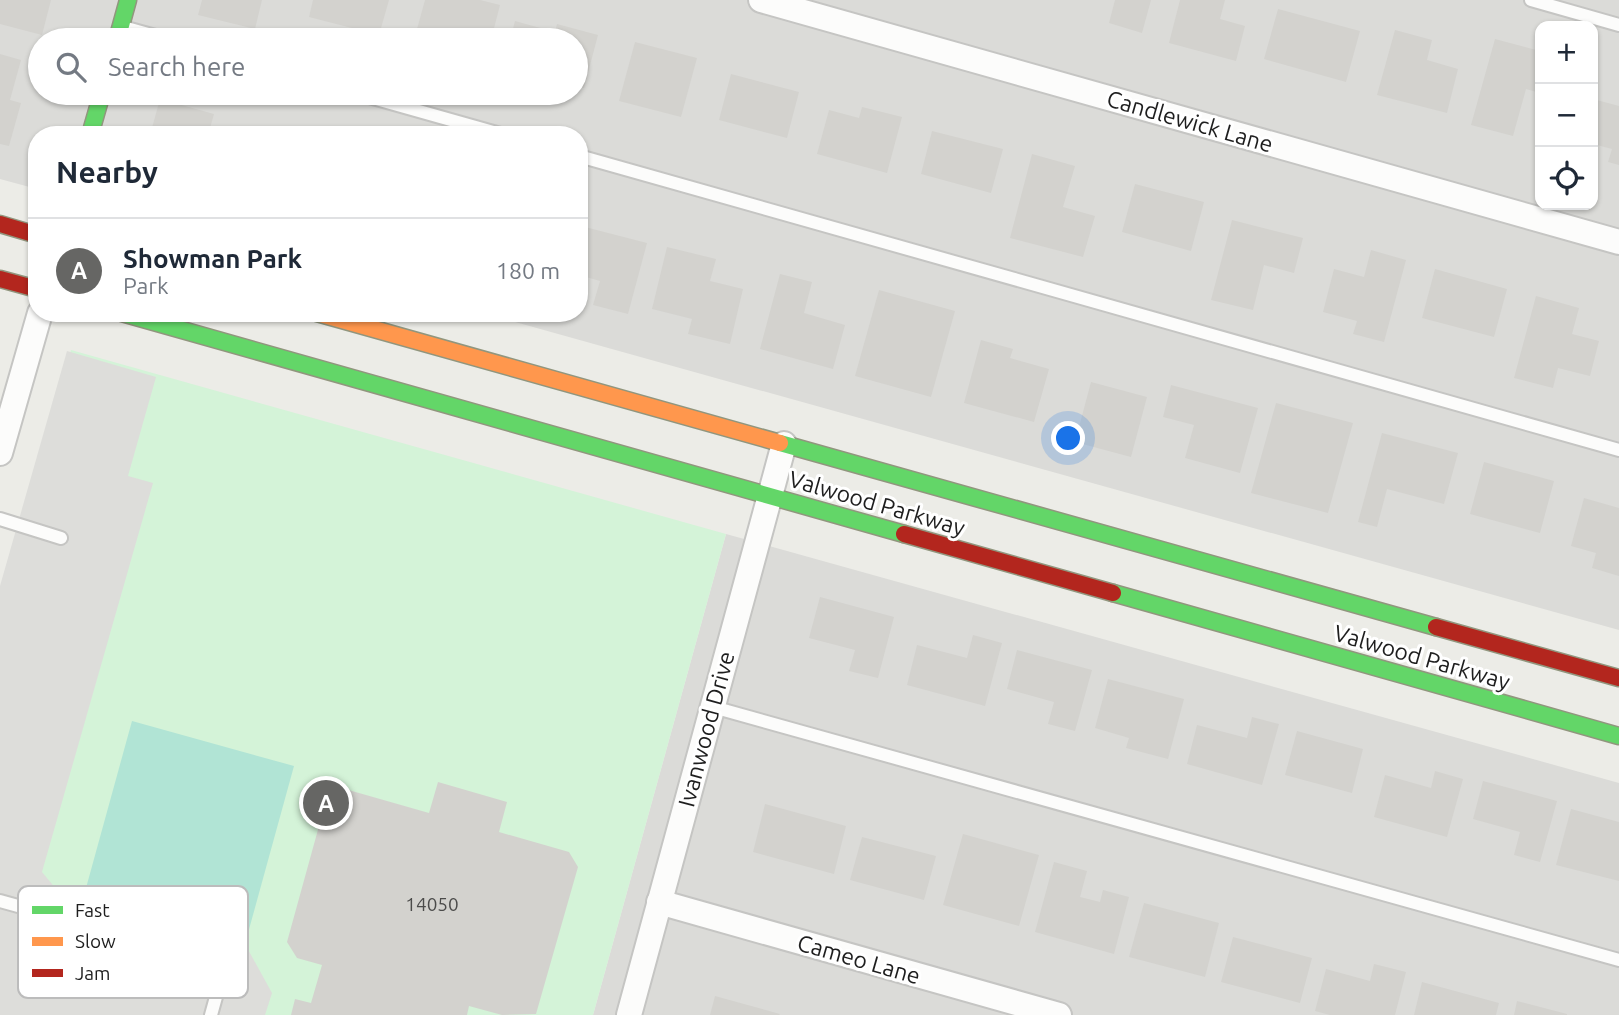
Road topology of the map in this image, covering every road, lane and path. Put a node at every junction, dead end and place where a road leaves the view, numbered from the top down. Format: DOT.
graph roads {
  1 [pos="128,0"];
  2 [pos="761,0"];
  3 [pos="1531,0"];
  4 [pos="1619,25"];
  5 [pos="120,28"];
  6 [pos="99,105"];
  7 [pos="398,105"];
  8 [pos="93,126"];
  9 [pos="472,126"];
  10 [pos="588,159"];
  11 [pos="0,224"];
  12 [pos="28,232"];
  13 [pos="1619,242"];
  14 [pos="0,279"];
  15 [pos="28,287"];
  16 [pos="37,322"];
  17 [pos="154,322"];
  18 [pos="349,322"];
  19 [pos="784,444"];
  20 [pos="1619,450"];
  21 [pos="0,453"];
  22 [pos="770,496"];
  23 [pos="0,519"];
  24 [pos="61,538"];
  25 [pos="1619,678"];
  26 [pos="713,707"];
  27 [pos="1619,736"];
  28 [pos="0,901"];
  29 [pos="659,902"];
  30 [pos="18,906"];
  31 [pos="1619,960"];
  32 [pos="216,998"];
  33 [pos="211,1015"];
  34 [pos="629,1015"];
  35 [pos="1059,1015"];
  1 -- 5 [label="main road"];
  2 -- 13 [label="street, Candlewick Lane"];
  3 -- 4 [label="lane"];
  6 -- 8 [label="main road"];
  7 -- 9 [label="lane"];
  10 -- 20 [label="lane"];
  11 -- 12 [label="main road"];
  14 -- 15 [label="main road"];
  16 -- 21 [label="street"];
  17 -- 22 [label="main road, Valwood Parkway"];
  18 -- 19 [label="main road, Valwood Parkway"];
  19 -- 22 [label="street, Ivanwood Drive"];
  19 -- 25 [label="main road, Valwood Parkway"];
  22 -- 26 [label="street, Ivanwood Drive"];
  22 -- 27 [label="main road, Valwood Parkway"];
  23 -- 24 [label="lane"];
  26 -- 29 [label="street, Ivanwood Drive"];
  26 -- 31 [label="lane"];
  28 -- 30 [label="lane"];
  29 -- 34 [label="street, Ivanwood Drive"];
  29 -- 35 [label="street, Cameo Lane"];
  32 -- 33 [label="lane"];
}
